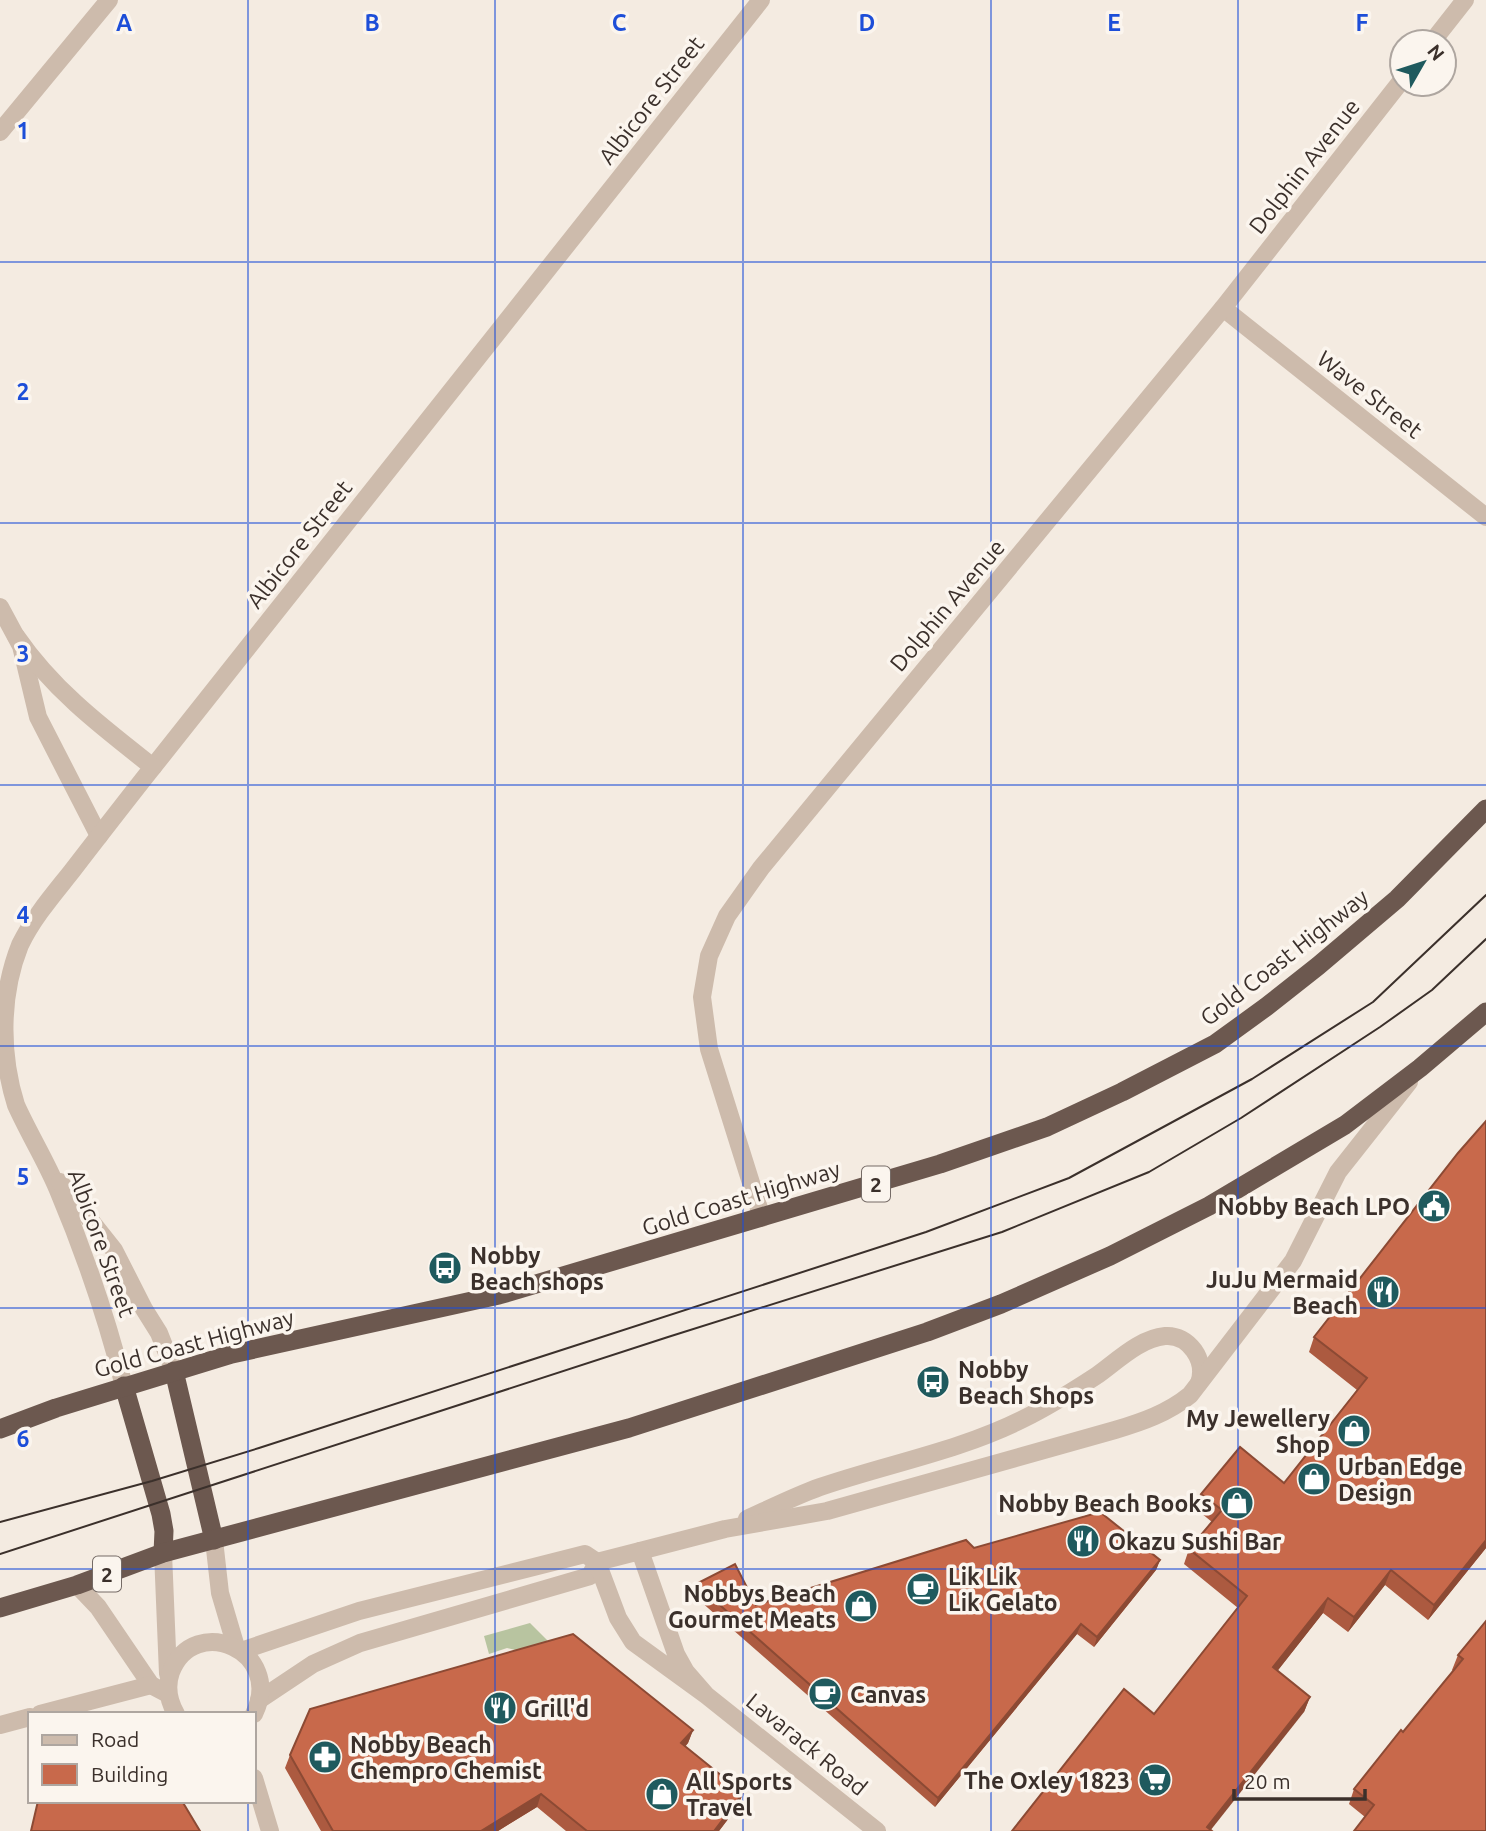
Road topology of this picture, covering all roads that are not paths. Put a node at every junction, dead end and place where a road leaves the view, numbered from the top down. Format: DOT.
graph roads {
  1 [pos="109,0"];
  2 [pos="761,0"];
  3 [pos="1465,0"];
  4 [pos="1443,28"];
  5 [pos="1388,98"];
  6 [pos="0,132"];
  7 [pos="1223,308"];
  8 [pos="1486,517"];
  9 [pos="0,607"];
  10 [pos="16,636"];
  11 [pos="153,767"];
  12 [pos="1486,809"];
  13 [pos="99,836"];
  14 [pos="1486,1012"];
  15 [pos="1420,1068"];
  16 [pos="44,1159"];
  17 [pos="762,1218"];
  18 [pos="174,1371"];
  19 [pos="124,1386"];
  20 [pos="1194,1389"];
  21 [pos="0,1429"];
  22 [pos="724,1529"];
  23 [pos="214,1540"];
  24 [pos="640,1551"];
  25 [pos="163,1553"];
  26 [pos="597,1563"];
  27 [pos="77,1585"];
  28 [pos="0,1608"];
  29 [pos="239,1649"];
  30 [pos="163,1688"];
  31 [pos="706,1695"];
  32 [pos="257,1706"];
  33 [pos="49,1712"];
  34 [pos="175,1712"];
  35 [pos="28,1718"];
  36 [pos="0,1725"];
  37 [pos="256,1785"];
  38 [pos="248,1803"];
  39 [pos="270,1831"];
  40 [pos="877,1831"];
  1 -- 6 [label="street"];
  2 -- 11 [label="street, Albicore Street"];
  3 -- 4 [label="street"];
  5 -- 7 [label="street, Dolphin Avenue"];
  7 -- 8 [label="street, Wave Street"];
  7 -- 17 [label="street, Dolphin Avenue"];
  9 -- 10 [label="street"];
  10 -- 11 [label="street"];
  10 -- 13 [label="street"];
  11 -- 13 [label="street, Albicore Street"];
  12 -- 17 [label="highway, Gold Coast Highway / 2"];
  13 -- 16 [label="street, Albicore Street"];
  14 -- 15 [label="highway, 2"];
  15 -- 20 [label="street"];
  15 -- 23 [label="highway, 2"];
  16 -- 18 [label="street, Albicore Street"];
  16 -- 19 [label="street, Albicore Street"];
  17 -- 18 [label="highway, Gold Coast Highway / 2"];
  18 -- 19 [label="highway, Gold Coast Highway / 2"];
  18 -- 23 [label="highway"];
  19 -- 21 [label="highway, Gold Coast Highway / 2"];
  19 -- 25 [label="highway"];
  20 -- 22 [label="street"];
  20 -- 22 [label="street"];
  22 -- 24 [label="street"];
  23 -- 25 [label="highway, 2"];
  23 -- 29 [label="street"];
  24 -- 26 [label="street"];
  24 -- 31 [label="street, Lavarack Road"];
  25 -- 27 [label="highway, 2"];
  25 -- 30 [label="street"];
  26 -- 29 [label="street"];
  26 -- 31 [label="street, Lavarack Road"];
  26 -- 32 [label="street"];
  27 -- 28 [label="highway, 2"];
  27 -- 30 [label="street"];
  29 -- 30 [label="street"];
  29 -- 32 [label="street"];
  30 -- 33 [label="street"];
  30 -- 34 [label="street"];
  31 -- 40 [label="street, Lavarack Road"];
  35 -- 36 [label="street"];
  37 -- 39 [label="street"];
  38 -- 39 [label="street"];
}
